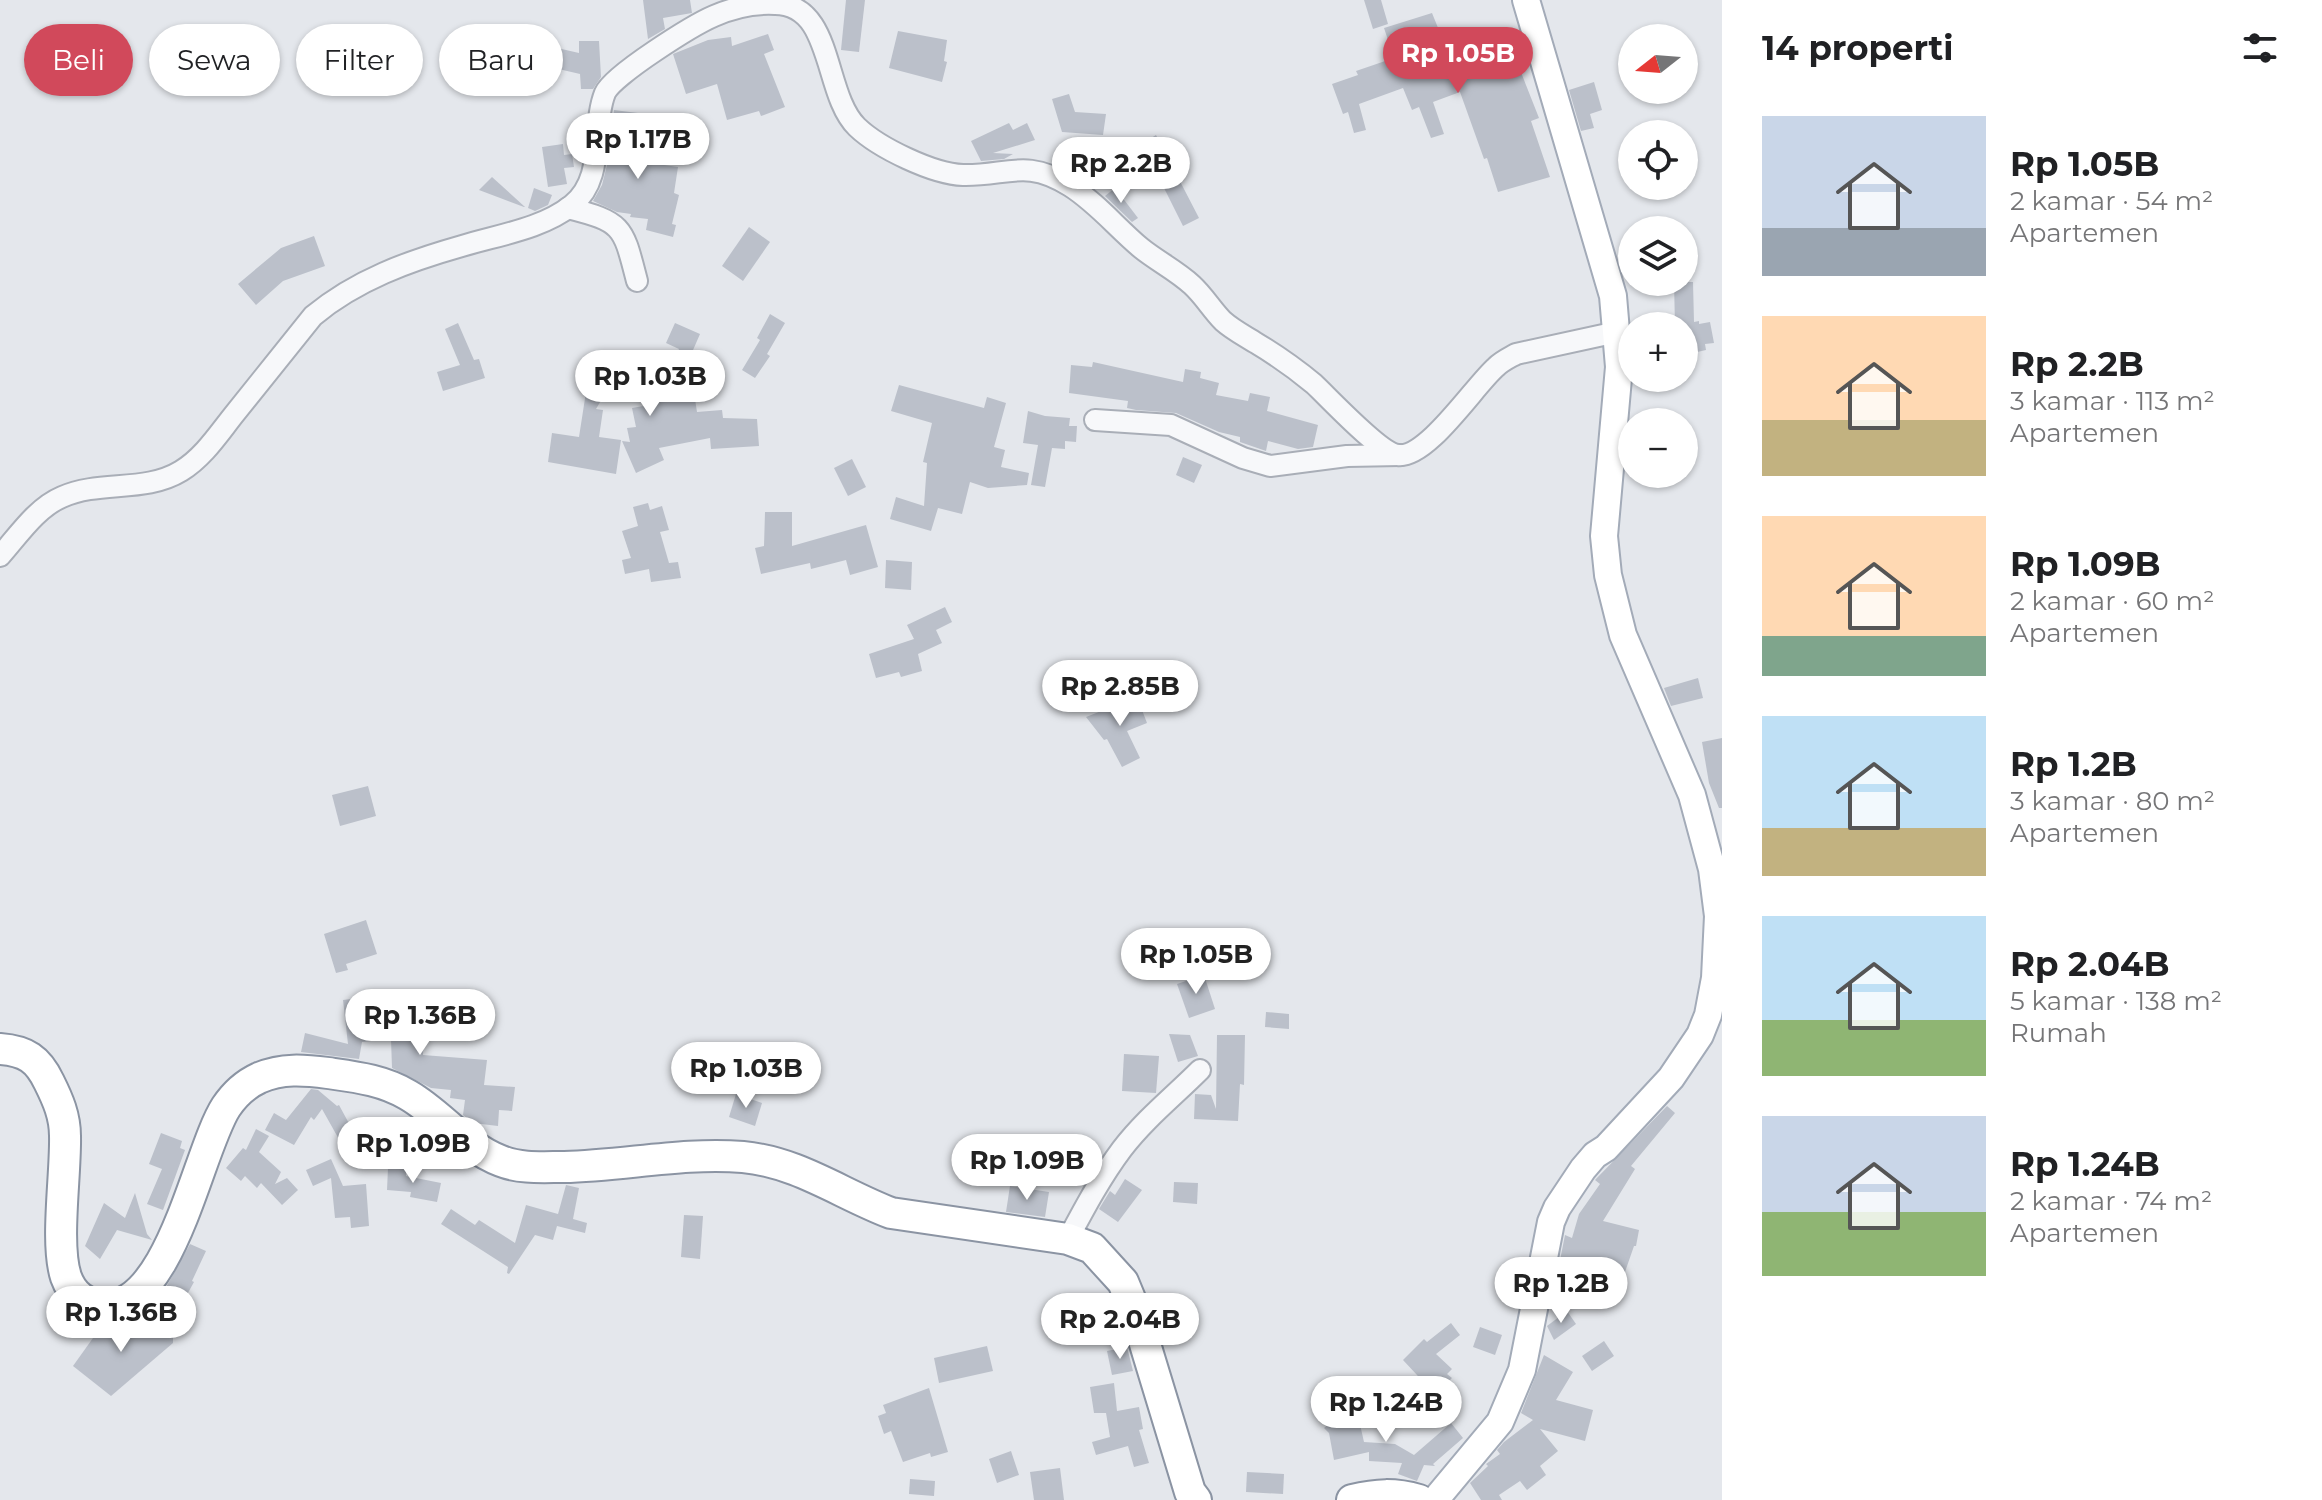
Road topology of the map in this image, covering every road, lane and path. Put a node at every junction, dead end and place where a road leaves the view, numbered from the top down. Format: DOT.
graph roads {
  1 [pos="1526,0"];
  2 [pos="568,208"];
  3 [pos="637,281"];
  4 [pos="1617,332"];
  5 [pos="1095,420"];
  6 [pos="1400,455"];
  7 [pos="0,556"];
  8 [pos="1715,1017"];
  9 [pos="0,1049"];
  10 [pos="1200,1070"];
  11 [pos="1068,1239"];
  12 [pos="1196,1500"];
  13 [pos="1352,1500"];
  14 [pos="1419,1500"];
  15 [pos="1435,1500"];
  1 -- 4 [label="main road"];
  2 -- 3 [label="street"];
  2 -- 6 [label="street"];
  2 -- 7 [label="street"];
  4 -- 6 [label="street"];
  4 -- 8 [label="main road"];
  5 -- 6 [label="street"];
  8 -- 15 [label="main road"];
  9 -- 11 [label="highway"];
  10 -- 11 [label="street"];
  11 -- 12 [label="highway"];
  13 -- 14 [label="highway"];
}
